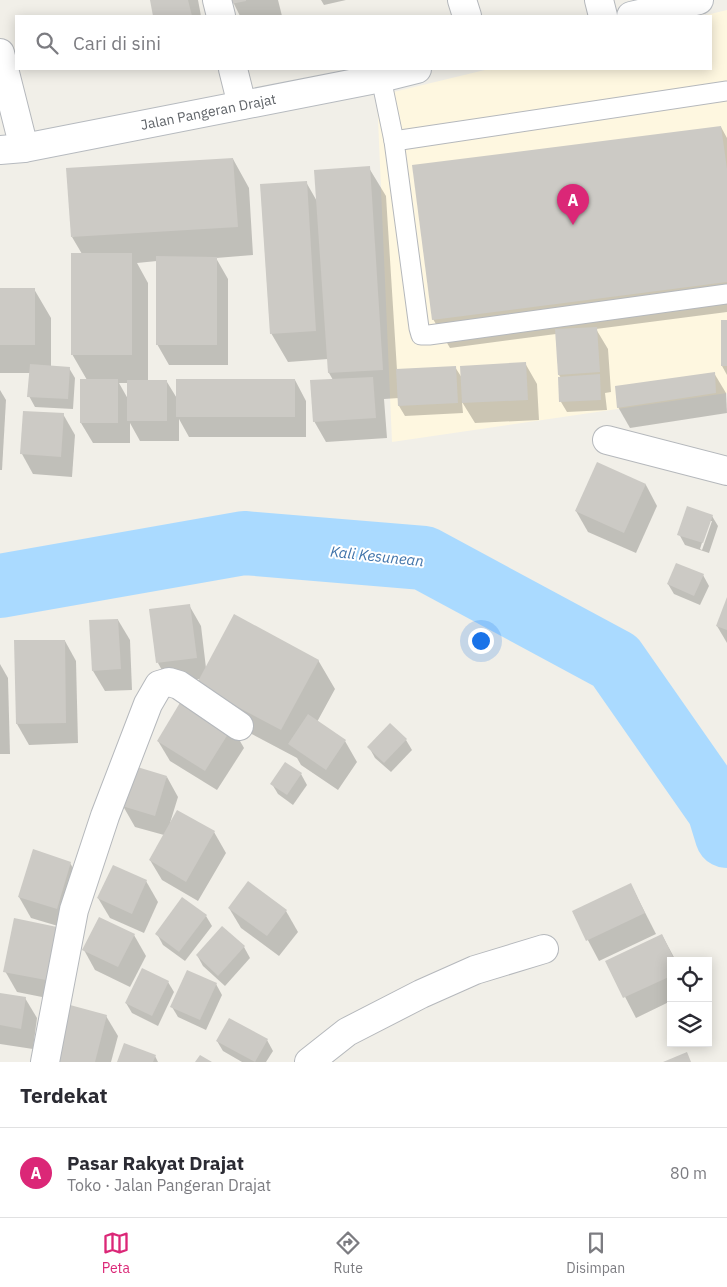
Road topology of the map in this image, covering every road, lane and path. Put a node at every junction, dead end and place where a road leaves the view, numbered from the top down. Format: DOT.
graph roads {
  1 [pos="217,0"];
  2 [pos="462,0"];
  3 [pos="599,0"];
  4 [pos="699,0"];
  5 [pos="220,15"];
  6 [pos="467,15"];
  7 [pos="603,15"];
  8 [pos="635,15"];
  9 [pos="0,53"];
  10 [pos="233,70"];
  11 [pos="413,70"];
  12 [pos="381,78"];
  13 [pos="727,91"];
  14 [pos="242,105"];
  15 [pos="394,141"];
  16 [pos="12,149"];
  17 [pos="727,294"];
  18 [pos="607,440"];
  19 [pos="727,470"];
  20 [pos="239,726"];
  21 [pos="544,949"];
  22 [pos="45,1062"];
  23 [pos="309,1062"];
  1 -- 5 [label="street"];
  2 -- 6 [label="street"];
  3 -- 7 [label="street"];
  4 -- 8 [label="street"];
  9 -- 16 [label="street"];
  10 -- 14 [label="street"];
  11 -- 12 [label="street, Jalan Pangeran Drajat"];
  12 -- 14 [label="street, Jalan Pangeran Drajat"];
  12 -- 15 [label="lane"];
  13 -- 15 [label="lane"];
  14 -- 16 [label="street, Jalan Pangeran Drajat"];
  15 -- 17 [label="lane"];
  18 -- 19 [label="street"];
  20 -- 22 [label="street"];
  21 -- 23 [label="street"];
}
